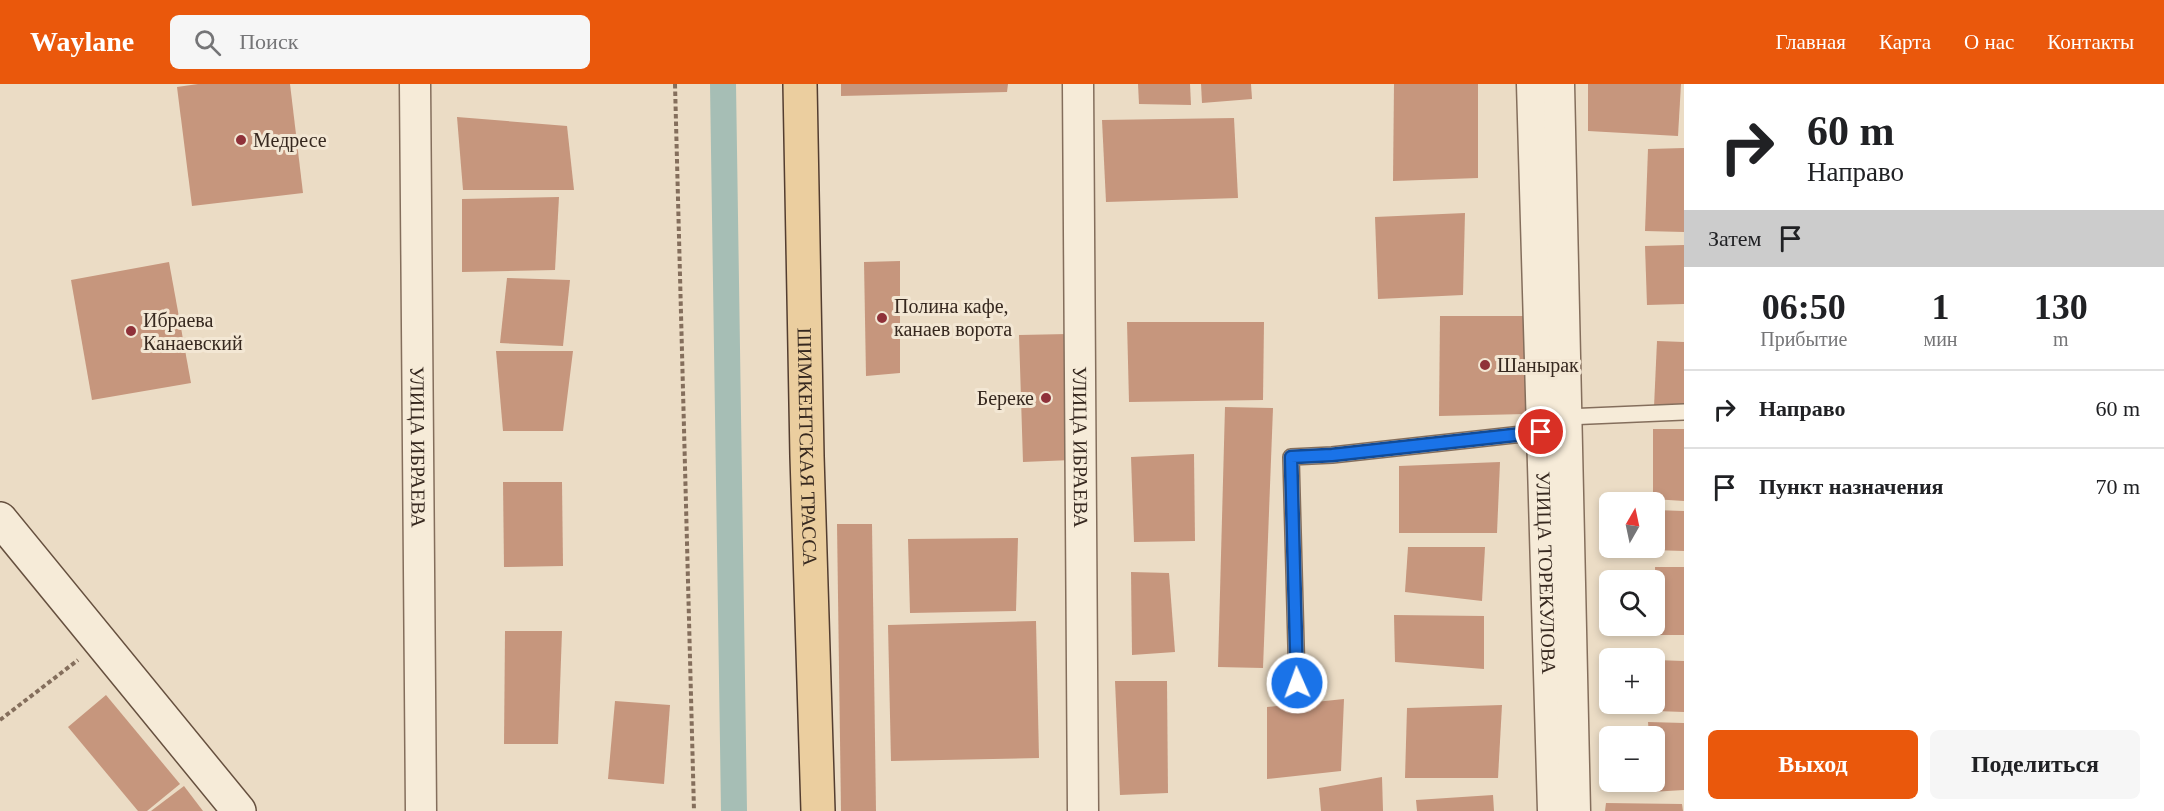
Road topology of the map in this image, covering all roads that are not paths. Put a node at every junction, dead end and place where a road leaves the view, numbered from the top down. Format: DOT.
graph roads {
  1 [pos="415,84"];
  2 [pos="800,84"];
  3 [pos="1078,84"];
  4 [pos="1532,84"];
  5 [pos="1559,84"];
  6 [pos="1684,412"];
  7 [pos="1566,417"];
  8 [pos="1541,432"];
  9 [pos="0,519"];
  10 [pos="1297,683"];
  11 [pos="239,811"];
  12 [pos="421,811"];
  13 [pos="818,811"];
  14 [pos="1083,811"];
  15 [pos="1553,811"];
  16 [pos="1575,811"];
  1 -- 12 [label="street, УЛИЦА ИБРАЕВА"];
  2 -- 13 [label="main road, ШИМКЕНТСКАЯ ТРАССА"];
  3 -- 14 [label="street, УЛИЦА ИБРАЕВА"];
  4 -- 8 [label="street, УЛИЦА ТОРЕКУЛОВА"];
  5 -- 7 [label="street, УЛИЦА ТОРЕКУЛОВА"];
  6 -- 7 [label="lane"];
  7 -- 16 [label="street, УЛИЦА ТОРЕКУЛОВА"];
  8 -- 10 [label="lane"];
  8 -- 15 [label="street, УЛИЦА ТОРЕКУЛОВА"];
  9 -- 11 [label="main road"];
}
